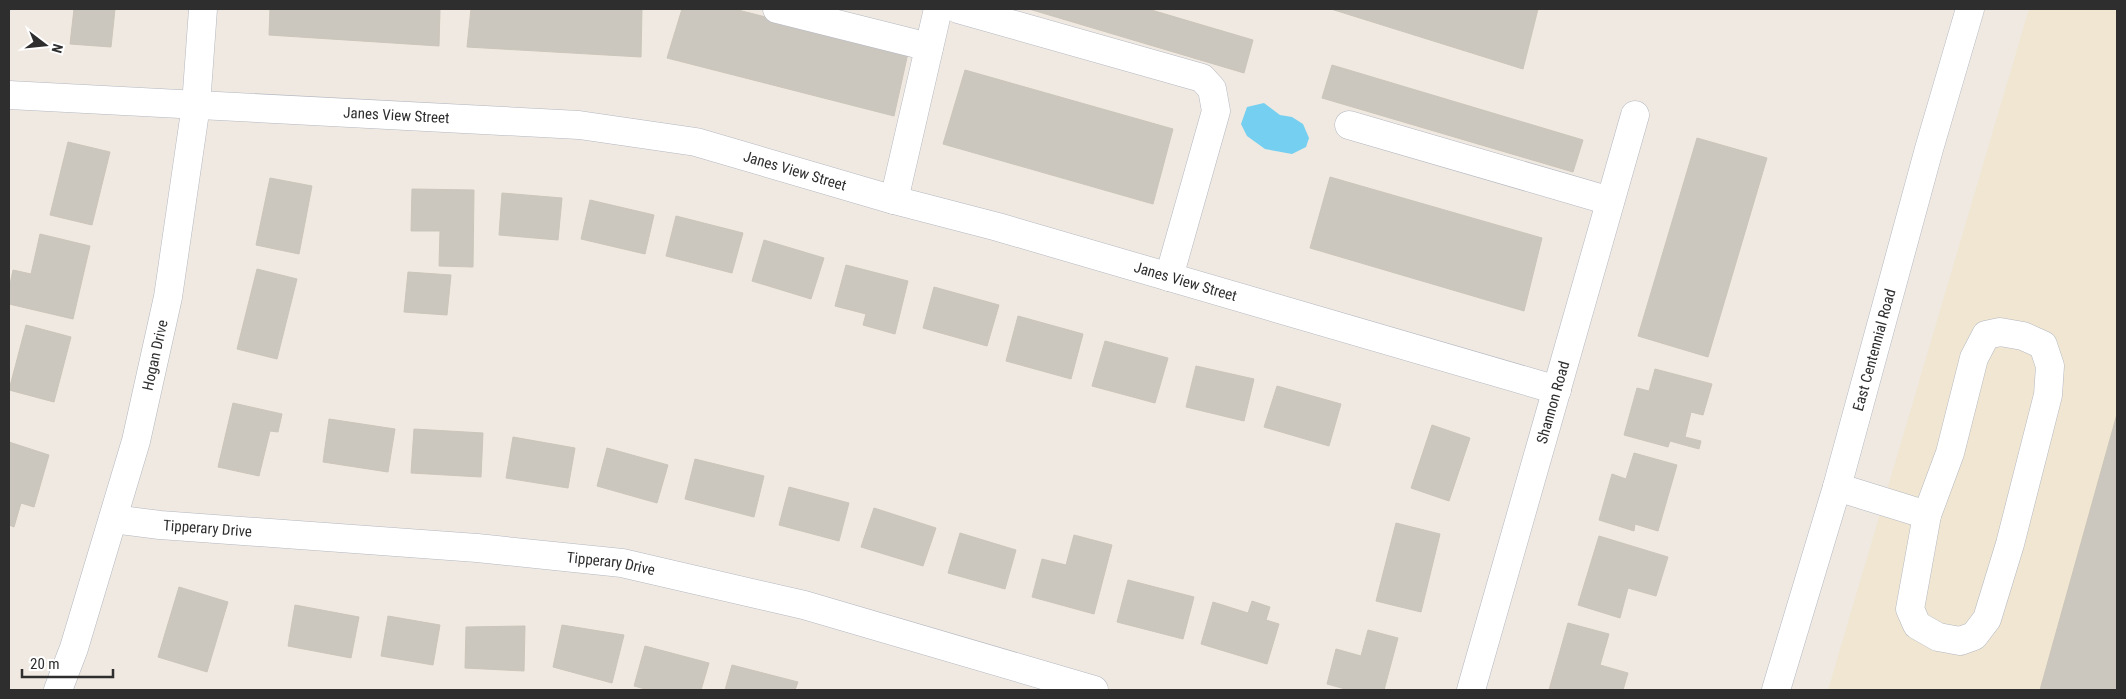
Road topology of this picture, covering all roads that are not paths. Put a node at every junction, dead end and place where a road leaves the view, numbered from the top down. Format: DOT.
graph roads {
  1 [pos="203,9"];
  2 [pos="777,9"];
  3 [pos="938,9"];
  4 [pos="958,9"];
  5 [pos="1970,9"];
  6 [pos="929,47"];
  7 [pos="9,95"];
  8 [pos="196,105"];
  9 [pos="1634,115"];
  10 [pos="1349,125"];
  11 [pos="894,200"];
  12 [pos="1610,201"];
  13 [pos="1169,277"];
  14 [pos="1556,390"];
  15 [pos="1837,487"];
  16 [pos="1927,515"];
  17 [pos="113,519"];
  18 [pos="58,690"];
  19 [pos="1094,690"];
  20 [pos="1471,690"];
  21 [pos="1776,690"];
  1 -- 8 [label="street, Hogan Drive"];
  2 -- 6 [label="street"];
  3 -- 6 [label="street"];
  4 -- 13 [label="street"];
  5 -- 15 [label="street, East Centennial Road"];
  6 -- 11 [label="street"];
  7 -- 8 [label="street, Janes View Street"];
  8 -- 11 [label="street, Janes View Street"];
  8 -- 17 [label="street, Hogan Drive"];
  9 -- 12 [label="street, Shannon Road"];
  10 -- 12 [label="street"];
  11 -- 13 [label="street, Janes View Street"];
  12 -- 14 [label="street, Shannon Road"];
  13 -- 14 [label="street, Janes View Street"];
  14 -- 20 [label="street, Shannon Road"];
  15 -- 16 [label="street"];
  15 -- 21 [label="street, East Centennial Road"];
  16 -- 16 [label="street"];
  17 -- 18 [label="street, Hogan Drive"];
  17 -- 19 [label="street, Tipperary Drive"];
}
